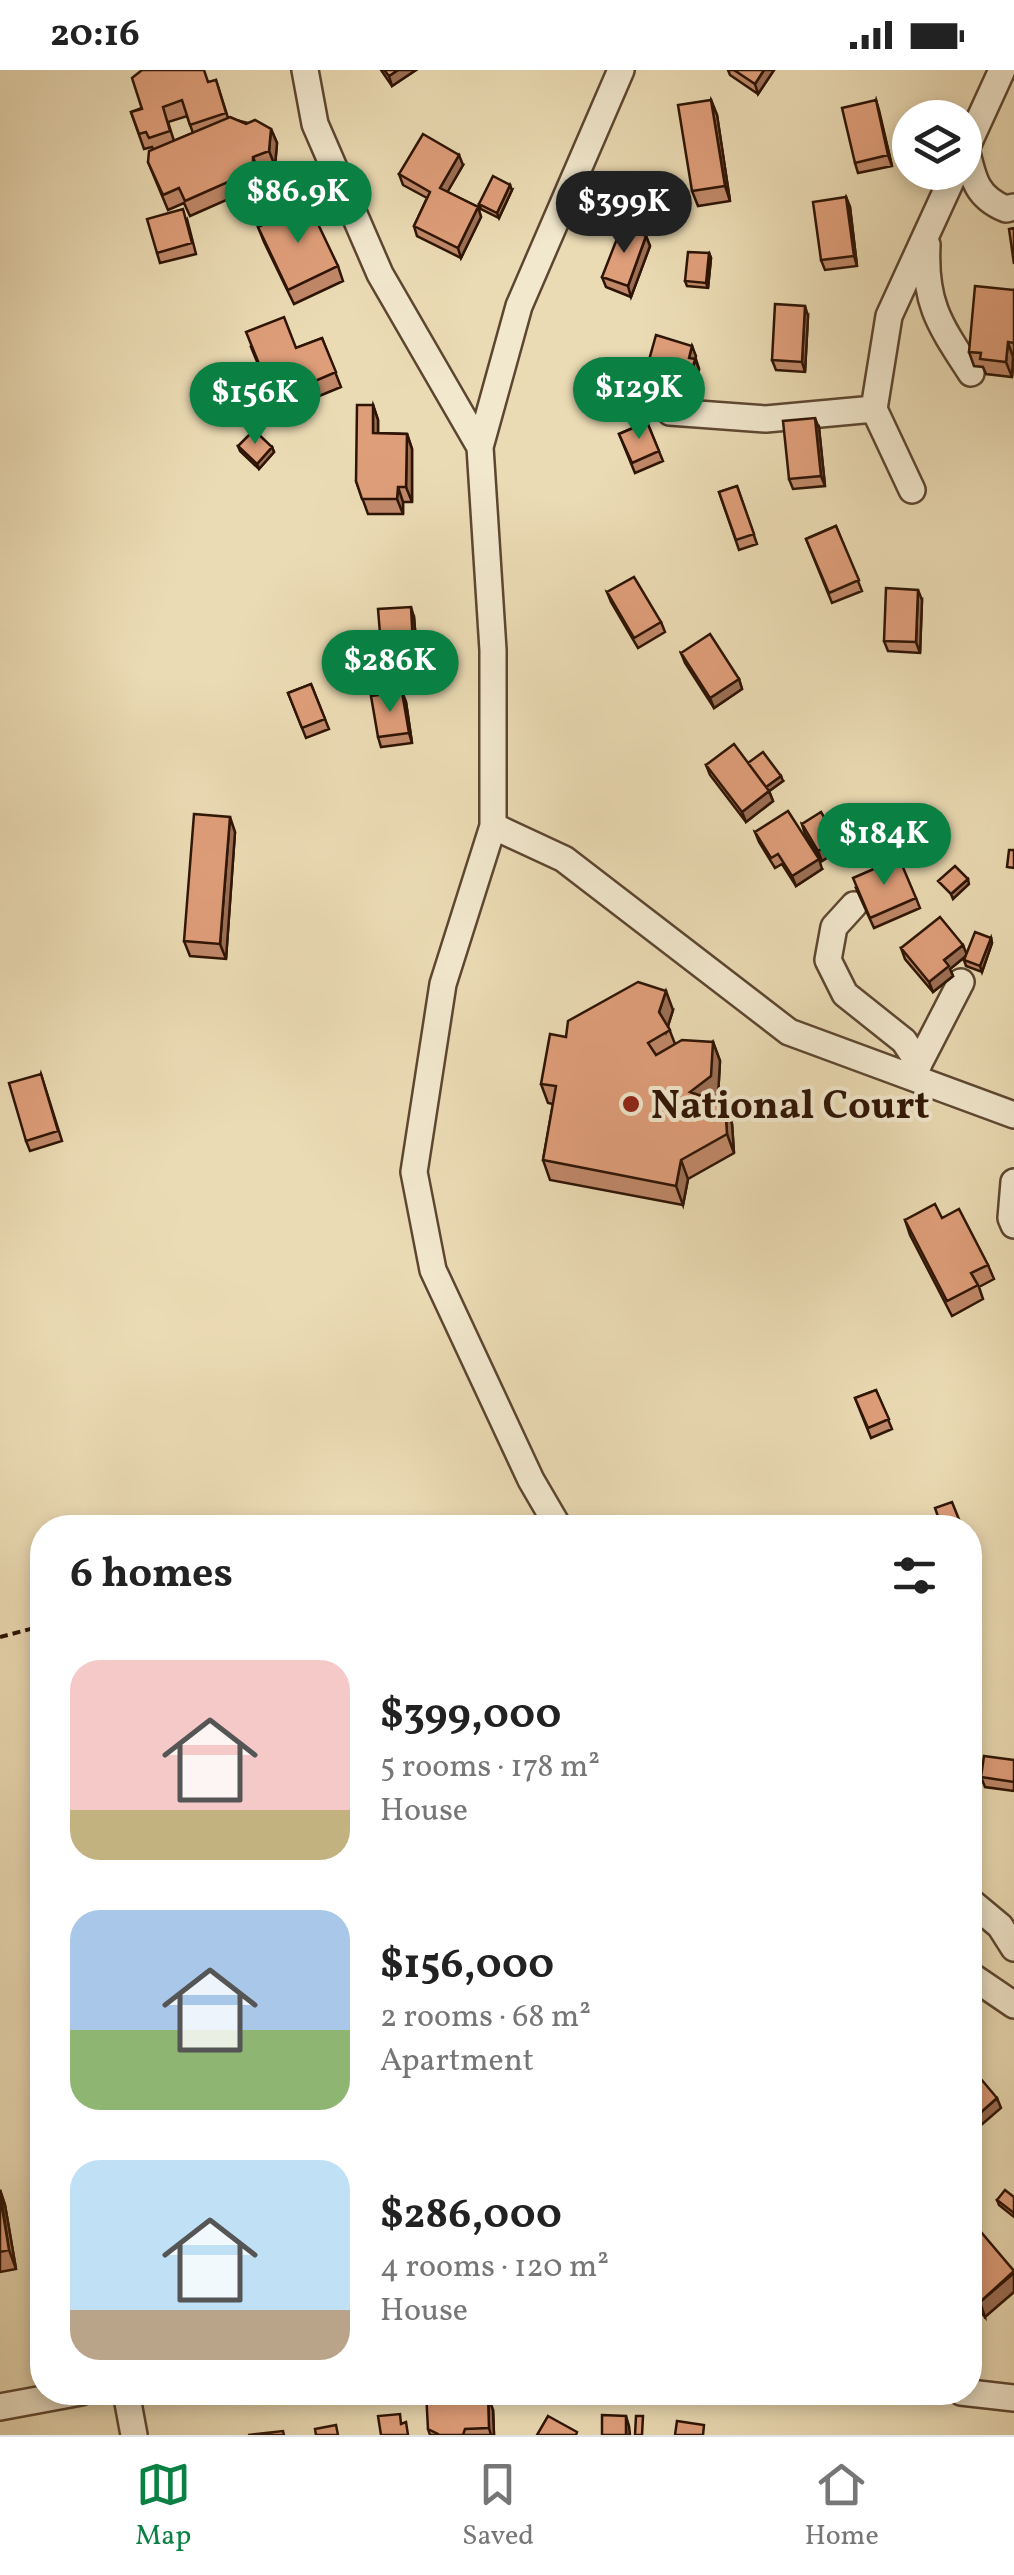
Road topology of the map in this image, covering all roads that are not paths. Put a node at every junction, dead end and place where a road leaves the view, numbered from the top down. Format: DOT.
graph roads {
  1 [pos="305,70"];
  2 [pos="621,70"];
  3 [pos="1002,70"];
  4 [pos="982,114"];
  5 [pos="947,190"];
  6 [pos="980,190"];
  7 [pos="1014,206"];
  8 [pos="928,233"];
  9 [pos="971,373"];
  10 [pos="874,409"];
  11 [pos="670,412"];
  12 [pos="480,447"];
  13 [pos="912,490"];
  14 [pos="493,826"];
  15 [pos="854,904"];
  16 [pos="961,982"];
  17 [pos="916,1071"];
  18 [pos="1014,1115"];
  19 [pos="1014,1182"];
  20 [pos="1014,1225"];
  21 [pos="552,1515"];
  22 [pos="982,1911"];
  23 [pos="1014,1948"];
  24 [pos="982,1983"];
  25 [pos="1014,2005"];
  26 [pos="982,2394"];
  27 [pos="1014,2398"];
  28 [pos="30,2401"];
  29 [pos="128,2405"];
  30 [pos="0,2407"];
  31 [pos="134,2435"];
  1 -- 12 [label="street"];
  2 -- 12 [label="street"];
  3 -- 4 [label="street"];
  5 -- 8 [label="street"];
  6 -- 7 [label="street"];
  8 -- 9 [label="street"];
  8 -- 10 [label="street"];
  10 -- 11 [label="street"];
  10 -- 13 [label="street"];
  12 -- 14 [label="street"];
  14 -- 17 [label="street"];
  14 -- 21 [label="street"];
  15 -- 17 [label="street"];
  16 -- 17 [label="street"];
  17 -- 18 [label="street"];
  19 -- 20 [label="street"];
  22 -- 23 [label="street"];
  24 -- 25 [label="street"];
  26 -- 27 [label="street"];
  28 -- 30 [label="street"];
  29 -- 31 [label="street"];
}
